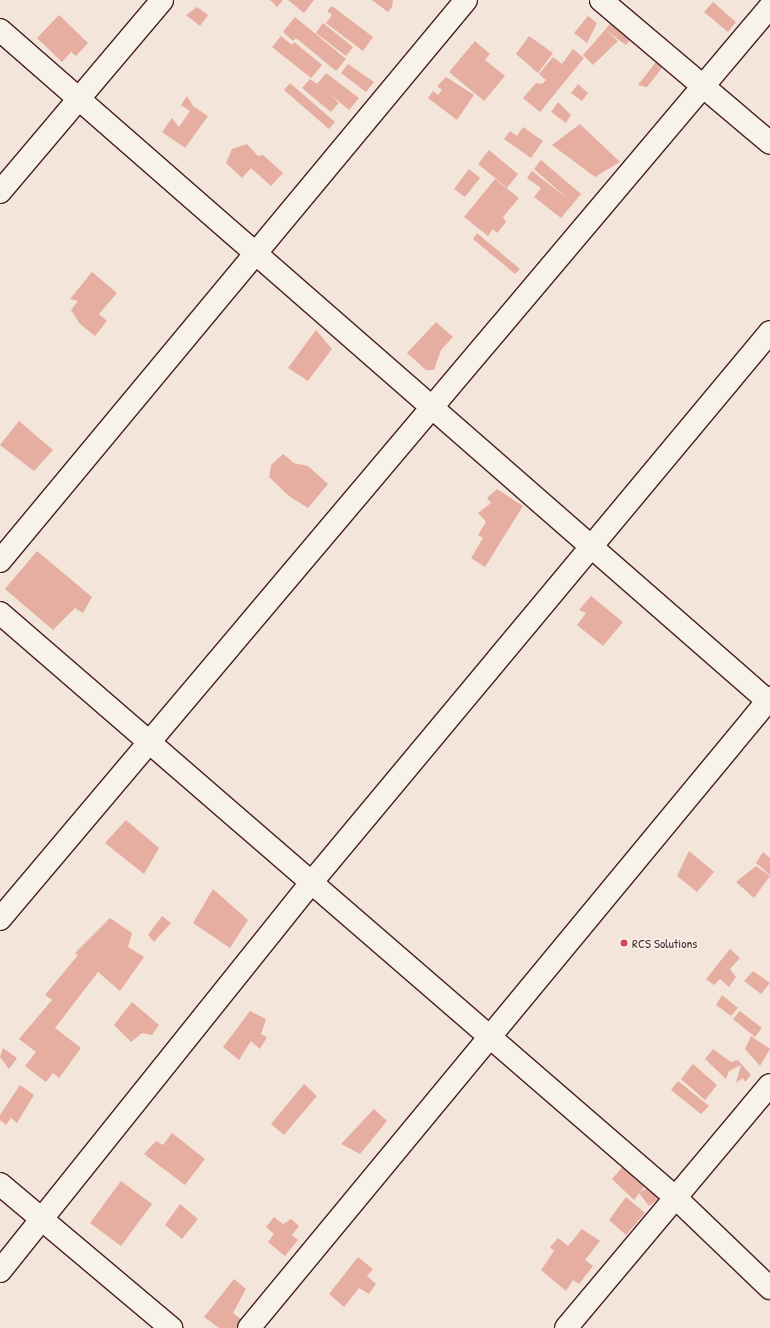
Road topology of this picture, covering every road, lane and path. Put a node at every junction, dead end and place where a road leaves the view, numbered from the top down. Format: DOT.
graph roads {
  1 [pos="162,0"];
  2 [pos="466,0"];
  3 [pos="601,0"];
  4 [pos="770,7"];
  5 [pos="0,30"];
  6 [pos="705,87"];
  7 [pos="79,99"];
  8 [pos="770,143"];
  9 [pos="0,192"];
  10 [pos="257,255"];
  11 [pos="770,332"];
  12 [pos="431,407"];
  13 [pos="590,546"];
  14 [pos="0,560"];
  15 [pos="0,613"];
  16 [pos="769,701"];
  17 [pos="149,742"];
  18 [pos="311,882"];
  19 [pos="0,919"];
  20 [pos="490,1037"];
  21 [pos="770,1085"];
  22 [pos="0,1184"];
  23 [pos="676,1198"];
  24 [pos="43,1220"];
  25 [pos="0,1272"];
  26 [pos="770,1288"];
  27 [pos="171,1328"];
  28 [pos="248,1328"];
  29 [pos="566,1328"];
  1 -- 7 [label="street"];
  2 -- 10 [label="street"];
  3 -- 6 [label="street"];
  4 -- 6 [label="street"];
  5 -- 7 [label="street"];
  6 -- 8 [label="street"];
  6 -- 12 [label="street"];
  7 -- 9 [label="street"];
  7 -- 10 [label="street"];
  10 -- 12 [label="street"];
  10 -- 14 [label="street"];
  11 -- 13 [label="street"];
  12 -- 13 [label="street"];
  12 -- 17 [label="street"];
  13 -- 16 [label="street"];
  13 -- 18 [label="street"];
  15 -- 17 [label="street"];
  16 -- 20 [label="street"];
  17 -- 18 [label="street"];
  17 -- 19 [label="street"];
  18 -- 20 [label="street"];
  18 -- 24 [label="street"];
  20 -- 23 [label="street"];
  20 -- 28 [label="street"];
  21 -- 23 [label="street"];
  22 -- 24 [label="street"];
  23 -- 26 [label="street"];
  23 -- 29 [label="street"];
  24 -- 25 [label="street"];
  24 -- 27 [label="street"];
}
